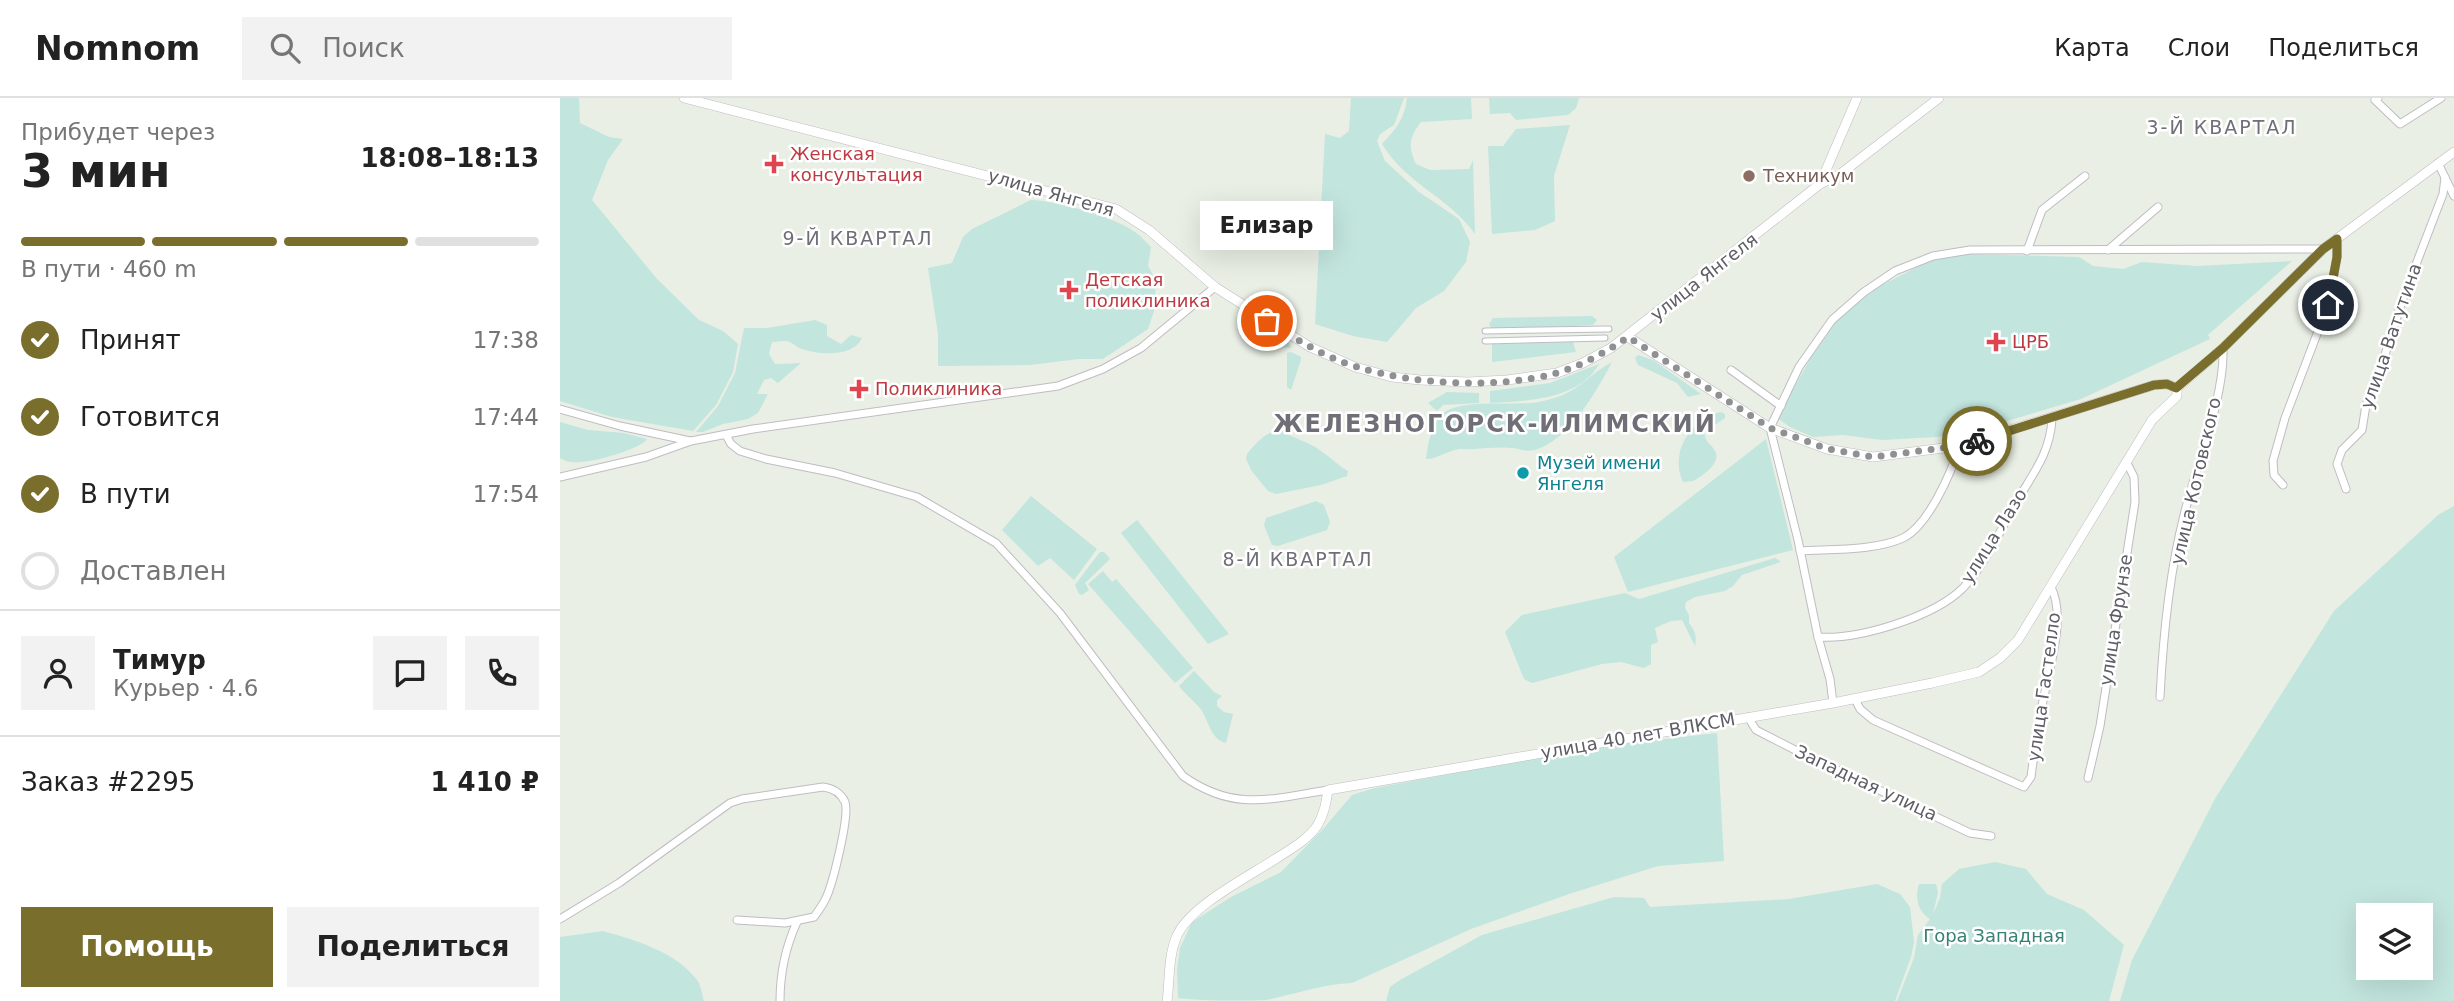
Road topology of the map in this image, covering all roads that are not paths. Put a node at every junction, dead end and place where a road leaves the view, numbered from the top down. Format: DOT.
graph roads {
  1 [pos="684,98"];
  2 [pos="1857,98"];
  3 [pos="1939,98"];
  4 [pos="2378,98"];
  5 [pos="2441,98"];
  6 [pos="2454,152"];
  7 [pos="2438,163"];
  8 [pos="2085,176"];
  9 [pos="2449,181"];
  10 [pos="1820,184"];
  11 [pos="2454,196"];
  12 [pos="2158,207"];
  13 [pos="2337,239"];
  14 [pos="2323,249"];
  15 [pos="2107,250"];
  16 [pos="2027,251"];
  17 [pos="1215,288"];
  18 [pos="1609,329"];
  19 [pos="1485,331"];
  20 [pos="1628,337"];
  21 [pos="1605,338"];
  22 [pos="1485,341"];
  23 [pos="2223,348"];
  24 [pos="1731,370"];
  25 [pos="2176,388"];
  26 [pos="1781,406"];
  27 [pos="560,409"];
  28 [pos="2052,419"];
  29 [pos="1770,428"];
  30 [pos="726,435"];
  31 [pos="691,441"];
  32 [pos="1958,446"];
  33 [pos="2127,463"];
  34 [pos="560,477"];
  35 [pos="2283,485"];
  36 [pos="2346,489"];
  37 [pos="1800,551"];
  38 [pos="2050,587"];
  39 [pos="1818,637"];
  40 [pos="2160,697"];
  41 [pos="1855,699"];
  42 [pos="1833,703"];
  43 [pos="1748,717"];
  44 [pos="2088,778"];
  45 [pos="1328,790"];
  46 [pos="1991,836"];
  47 [pos="560,919"];
  48 [pos="737,920"];
  49 [pos="797,922"];
  50 [pos="780,1001"];
  51 [pos="1167,1001"];
  1 -- 17 [label="street, улица Янгеля"];
  2 -- 10 [label="street"];
  3 -- 10 [label="street, улица Янгеля"];
  4 -- 5 [label="street"];
  6 -- 7 [label="street, улица 40 лет ВЛКСМ"];
  7 -- 9 [label="street"];
  7 -- 13 [label="street, улица 40 лет ВЛКСМ"];
  8 -- 16 [label="street"];
  9 -- 11 [label="street"];
  9 -- 36 [label="street, улица Ватутина"];
  10 -- 20 [label="street, улица Янгеля"];
  12 -- 15 [label="street"];
  13 -- 14 [label="street, улица 40 лет ВЛКСМ"];
  13 -- 35 [label="street"];
  14 -- 15 [label="street"];
  14 -- 23 [label="street, улица 40 лет ВЛКСМ"];
  15 -- 16 [label="street"];
  16 -- 26 [label="street"];
  17 -- 20 [label="street, улица Янгеля"];
  17 -- 30 [label="street"];
  18 -- 19 [label="street"];
  20 -- 29 [label="street"];
  21 -- 22 [label="street"];
  23 -- 25 [label="street, улица 40 лет ВЛКСМ"];
  23 -- 40 [label="street, улица Котовского"];
  24 -- 26 [label="street"];
  25 -- 28 [label="street"];
  25 -- 33 [label="street, улица 40 лет ВЛКСМ"];
  26 -- 29 [label="street"];
  27 -- 31 [label="street"];
  28 -- 32 [label="street"];
  28 -- 39 [label="street, улица Лазо"];
  29 -- 32 [label="street"];
  29 -- 37 [label="street"];
  30 -- 31 [label="street"];
  30 -- 45 [label="street, улица 40 лет ВЛКСМ"];
  31 -- 34 [label="street"];
  32 -- 37 [label="street"];
  33 -- 38 [label="street, улица 40 лет ВЛКСМ"];
  33 -- 44 [label="street, улица Фрунзе"];
  37 -- 39 [label="street"];
  38 -- 41 [label="street, улица 40 лет ВЛКСМ"];
  38 -- 41 [label="street, улица Гастелло"];
  39 -- 42 [label="street"];
  41 -- 42 [label="street, улица 40 лет ВЛКСМ"];
  42 -- 43 [label="street, улица 40 лет ВЛКСМ"];
  43 -- 45 [label="street, улица 40 лет ВЛКСМ"];
  43 -- 46 [label="street, Западная улица"];
  45 -- 51 [label="street"];
  47 -- 49 [label="street"];
  48 -- 49 [label="street"];
  49 -- 50 [label="street"];
}
